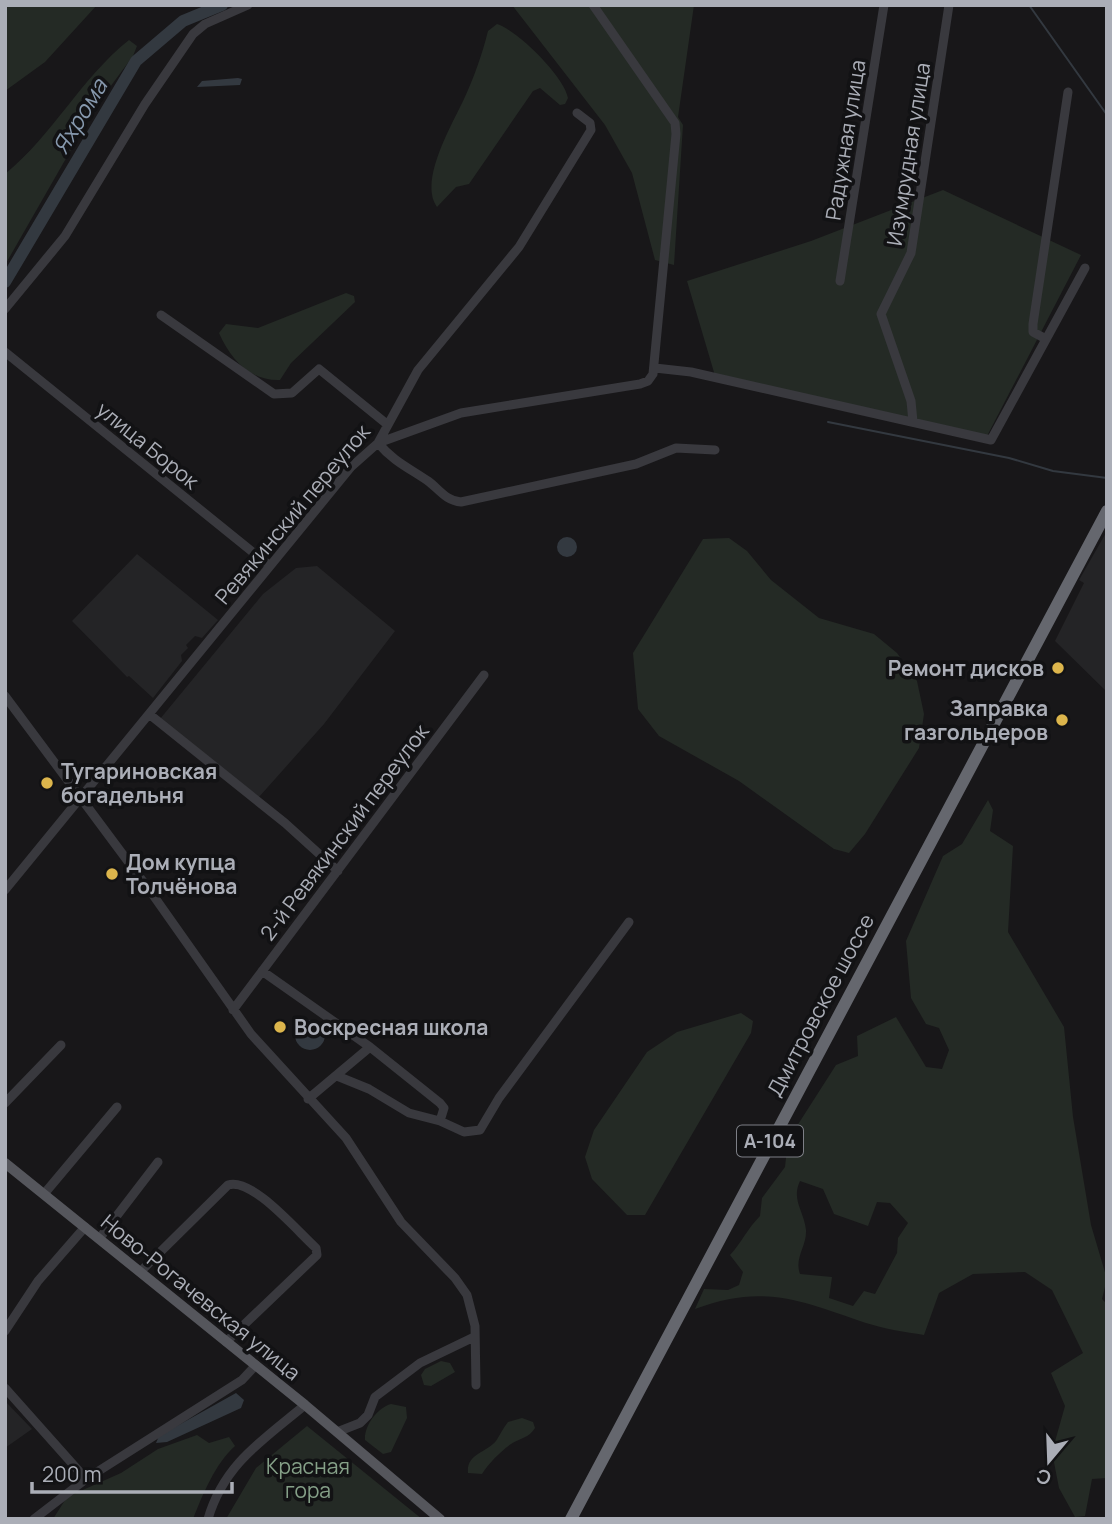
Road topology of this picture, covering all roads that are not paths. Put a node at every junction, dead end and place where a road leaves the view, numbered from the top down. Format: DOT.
graph roads {
  1 [pos="248,5"];
  2 [pos="593,5"];
  3 [pos="884,5"];
  4 [pos="949,5"];
  5 [pos="1068,92"];
  6 [pos="577,113"];
  7 [pos="1085,268"];
  8 [pos="839,281"];
  9 [pos="5,309"];
  10 [pos="161,315"];
  11 [pos="1046,339"];
  12 [pos="5,352"];
  13 [pos="655,368"];
  14 [pos="913,422"];
  15 [pos="388,425"];
  16 [pos="378,443"];
  17 [pos="715,450"];
  18 [pos="1107,511"];
  19 [pos="270,566"];
  20 [pos="484,675"];
  21 [pos="5,696"];
  22 [pos="149,714"];
  23 [pos="81,799"];
  24 [pos="338,871"];
  25 [pos="5,890"];
  26 [pos="629,922"];
  27 [pos="262,971"];
  28 [pos="233,1010"];
  29 [pos="61,1045"];
  30 [pos="370,1047"];
  31 [pos="337,1076"];
  32 [pos="307,1099"];
  33 [pos="5,1103"];
  34 [pos="117,1107"];
  35 [pos="440,1121"];
  36 [pos="5,1163"];
  37 [pos="158,1163"];
  38 [pos="44,1194"];
  39 [pos="85,1227"];
  40 [pos="99,1239"];
  41 [pos="140,1272"];
  42 [pos="5,1331"];
  43 [pos="474,1336"];
  44 [pos="226,1342"];
  45 [pos="256,1366"];
  46 [pos="476,1385"];
  47 [pos="5,1388"];
  48 [pos="305,1405"];
  49 [pos="337,1432"];
  50 [pos="86,1479"];
  51 [pos="439,1518"];
  52 [pos="34,1519"];
  53 [pos="208,1519"];
  54 [pos="571,1519"];
  1 -- 9 [label="street"];
  2 -- 13 [label="street"];
  3 -- 8 [label="street, Радужная улица"];
  4 -- 14 [label="street, Изумрудная улица"];
  5 -- 11 [label="street"];
  6 -- 15 [label="street, Ревякинский переулок"];
  7 -- 11 [label="street"];
  10 -- 15 [label="street"];
  11 -- 14 [label="street"];
  12 -- 19 [label="street, улица Борок"];
  13 -- 14 [label="street"];
  13 -- 16 [label="street"];
  15 -- 16 [label="street, Ревякинский переулок"];
  16 -- 17 [label="street"];
  16 -- 19 [label="street, Ревякинский переулок"];
  18 -- 54 [label="highway, Дмитровское шоссе / А-104"];
  19 -- 22 [label="street, Ревякинский переулок"];
  20 -- 24 [label="street, 2-й Ревякинский переулок"];
  21 -- 23 [label="street"];
  22 -- 23 [label="street, Ревякинский переулок"];
  22 -- 24 [label="street"];
  23 -- 25 [label="street, Ревякинский переулок"];
  23 -- 28 [label="street"];
  24 -- 27 [label="street, 2-й Ревякинский переулок"];
  26 -- 35 [label="street"];
  27 -- 28 [label="street, 2-й Ревякинский переулок"];
  27 -- 30 [label="street"];
  28 -- 32 [label="street"];
  29 -- 33 [label="street"];
  30 -- 31 [label="street"];
  30 -- 35 [label="street"];
  31 -- 32 [label="street"];
  31 -- 35 [label="street"];
  32 -- 43 [label="street"];
  34 -- 38 [label="street"];
  36 -- 38 [label="main road, Ново-Рогачевская улица"];
  37 -- 40 [label="street"];
  38 -- 39 [label="main road, Ново-Рогачевская улица"];
  39 -- 40 [label="main road, Ново-Рогачевская улица"];
  39 -- 42 [label="street"];
  40 -- 41 [label="main road, Ново-Рогачевская улица"];
  41 -- 44 [label="main road, Ново-Рогачевская улица"];
  41 -- 44 [label="street"];
  43 -- 46 [label="street"];
  43 -- 49 [label="street"];
  44 -- 45 [label="main road, Ново-Рогачевская улица"];
  45 -- 48 [label="main road, Ново-Рогачевская улица"];
  45 -- 50 [label="street"];
  47 -- 50 [label="street"];
  48 -- 49 [label="main road, Ново-Рогачевская улица"];
  48 -- 53 [label="street"];
  49 -- 51 [label="main road, Ново-Рогачевская улица"];
  50 -- 52 [label="street"];
}
